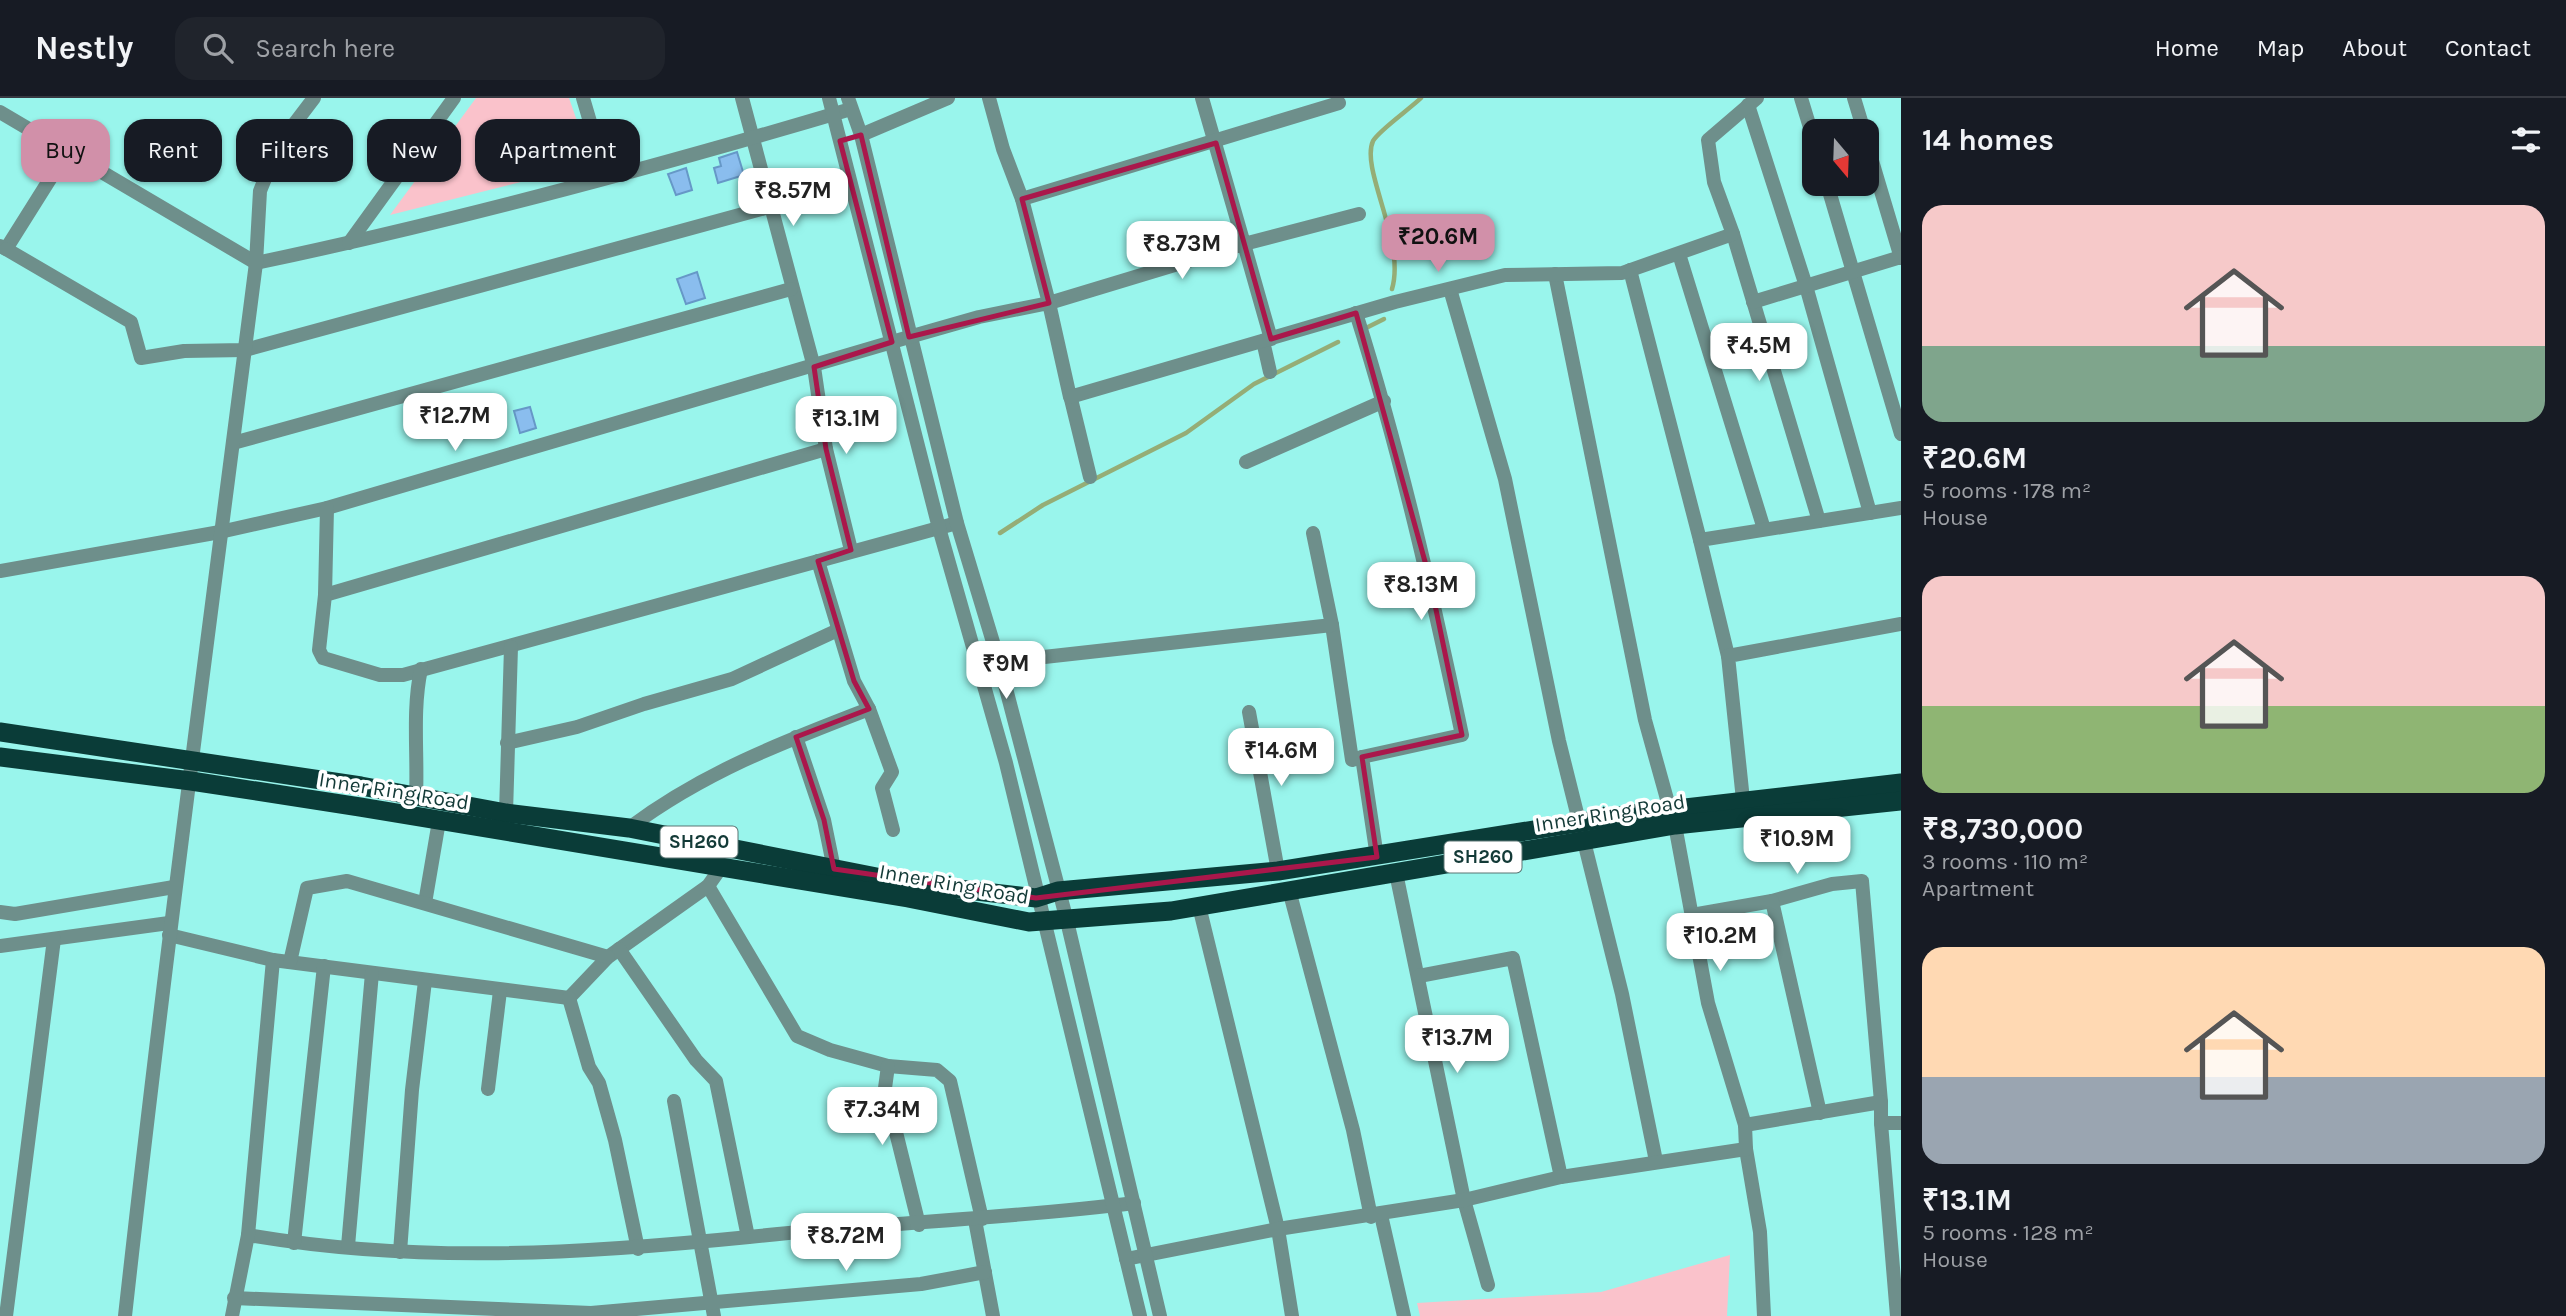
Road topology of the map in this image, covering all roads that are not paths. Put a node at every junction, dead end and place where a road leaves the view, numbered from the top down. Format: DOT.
graph roads {
  1 [pos="314,98"];
  2 [pos="454,98"];
  3 [pos="583,98"];
  4 [pos="742,98"];
  5 [pos="828,98"];
  6 [pos="948,98"];
  7 [pos="989,98"];
  8 [pos="1202,98"];
  9 [pos="1801,98"];
  10 [pos="1854,98"];
  11 [pos="1753,102"];
  12 [pos="850,103"];
  13 [pos="1339,103"];
  14 [pos="0,112"];
  15 [pos="833,114"];
  16 [pos="589,119"];
  17 [pos="1807,119"];
  18 [pos="1860,119"];
  19 [pos="21,125"];
  20 [pos="861,135"];
  21 [pos="752,138"];
  22 [pos="840,141"];
  23 [pos="1216,143"];
  24 [pos="640,167"];
  25 [pos="110,177"];
  26 [pos="47,182"];
  27 [pos="583,182"];
  28 [pos="1880,187"];
  29 [pos="1831,196"];
  30 [pos="1023,199"];
  31 [pos="769,207"];
  32 [pos="1359,214"];
  33 [pos="1732,234"];
  34 [pos="349,243"];
  35 [pos="1244,244"];
  36 [pos="3,247"];
  37 [pos="1679,254"];
  38 [pos="1901,257"];
  39 [pos="256,263"];
  40 [pos="1630,271"];
  41 [pos="1855,273"];
  42 [pos="1555,274"];
  43 [pos="1806,286"];
  44 [pos="791,289"];
  45 [pos="1450,289"];
  46 [pos="1753,302"];
  47 [pos="1049,303"];
  48 [pos="1356,313"];
  49 [pos="909,337"];
  50 [pos="1267,340"];
  51 [pos="892,342"];
  52 [pos="245,350"];
  53 [pos="814,367"];
  54 [pos="1270,372"];
  55 [pos="1070,395"];
  56 [pos="1384,401"];
  57 [pos="1901,434"];
  58 [pos="233,443"];
  59 [pos="826,449"];
  60 [pos="1246,462"];
  61 [pos="1090,477"];
  62 [pos="327,508"];
  63 [pos="1901,508"];
  64 [pos="1870,513"];
  65 [pos="1819,521"];
  66 [pos="957,523"];
  67 [pos="939,528"];
  68 [pos="1764,529"];
  69 [pos="220,532"];
  70 [pos="1313,533"];
  71 [pos="1700,540"];
  72 [pos="851,550"];
  73 [pos="818,561"];
  74 [pos="0,570"];
  75 [pos="325,595"];
  76 [pos="1901,624"];
  77 [pos="1332,625"];
  78 [pos="838,630"];
  79 [pos="511,647"];
  80 [pos="1728,656"];
  81 [pos="976,661"];
  82 [pos="999,662"];
  83 [pos="421,669"];
  84 [pos="869,709"];
  85 [pos="1249,712"];
  86 [pos="0,732"];
  87 [pos="796,737"];
  88 [pos="507,743"];
  89 [pos="0,757"];
  90 [pos="1362,757"];
  91 [pos="194,760"];
  92 [pos="191,781"];
  93 [pos="1901,783"];
  94 [pos="416,797"];
  95 [pos="1743,800"];
  96 [pos="1901,801"];
  97 [pos="506,813"];
  98 [pos="1673,818"];
  99 [pos="629,828"];
  100 [pos="893,830"];
  101 [pos="1580,832"];
  102 [pos="436,838"];
  103 [pos="1377,857"];
  104 [pos="720,869"];
  105 [pos="834,869"];
  106 [pos="1278,870"];
  107 [pos="1396,873"];
  108 [pos="708,886"];
  109 [pos="174,887"];
  110 [pos="1289,890"];
  111 [pos="1058,891"];
  112 [pos="1036,898"];
  113 [pos="1772,901"];
  114 [pos="425,903"];
  115 [pos="1199,906"];
  116 [pos="0,912"];
  117 [pos="1692,915"];
  118 [pos="1043,921"];
  119 [pos="1067,921"];
  120 [pos="169,929"];
  121 [pos="54,939"];
  122 [pos="0,946"];
  123 [pos="613,953"];
  124 [pos="273,960"];
  125 [pos="290,962"];
  126 [pos="324,966"];
  127 [pos="372,973"];
  128 [pos="1419,976"];
  129 [pos="425,981"];
  130 [pos="500,991"];
  131 [pos="569,998"];
  132 [pos="888,1066"];
  133 [pos="488,1088"];
  134 [pos="674,1101"];
  135 [pos="1881,1102"];
  136 [pos="1820,1113"];
  137 [pos="1881,1123"];
  138 [pos="1901,1123"];
  139 [pos="1745,1125"];
  140 [pos="1746,1149"];
  141 [pos="1656,1161"];
  142 [pos="1560,1177"];
  143 [pos="1464,1200"];
  144 [pos="1134,1203"];
  145 [pos="1115,1205"];
  146 [pos="1376,1216"];
  147 [pos="979,1220"];
  148 [pos="919,1225"];
  149 [pos="1278,1229"];
  150 [pos="247,1235"];
  151 [pos="748,1237"];
  152 [pos="294,1243"];
  153 [pos="701,1244"];
  154 [pos="348,1246"];
  155 [pos="638,1249"];
  156 [pos="400,1252"];
  157 [pos="1147,1256"];
  158 [pos="1126,1259"];
  159 [pos="985,1272"];
  160 [pos="1488,1285"];
  161 [pos="234,1298"];
  162 [pos="713,1309"];
  163 [pos="6,1316"];
  164 [pos="125,1316"];
  165 [pos="232,1316"];
  166 [pos="993,1316"];
  167 [pos="1140,1316"];
  168 [pos="1160,1316"];
  169 [pos="1292,1316"];
  170 [pos="1404,1316"];
  171 [pos="1765,1316"];
  172 [pos="1897,1316"];
  1 -- 39 [label="street"];
  2 -- 34 [label="street"];
  3 -- 16 [label="street"];
  4 -- 21 [label="street"];
  5 -- 15 [label="street"];
  6 -- 20 [label="street"];
  7 -- 30 [label="street"];
  8 -- 23 [label="street"];
  9 -- 17 [label="street"];
  10 -- 18 [label="street"];
  11 -- 33 [label="street"];
  11 -- 43 [label="street"];
  12 -- 15 [label="street"];
  12 -- 20 [label="street"];
  13 -- 23 [label="street"];
  14 -- 19 [label="street"];
  15 -- 21 [label="street"];
  15 -- 22 [label="street"];
  20 -- 22 [label="street"];
  20 -- 49 [label="street"];
  21 -- 24 [label="street"];
  21 -- 31 [label="street"];
  22 -- 51 [label="street"];
  23 -- 30 [label="street"];
  23 -- 35 [label="street"];
  25 -- 39 [label="street"];
  26 -- 36 [label="street"];
  27 -- 34 [label="street"];
  28 -- 38 [label="street"];
  29 -- 41 [label="street"];
  30 -- 47 [label="street"];
  31 -- 44 [label="street"];
  31 -- 52 [label="street"];
  32 -- 35 [label="street"];
  33 -- 37 [label="street"];
  33 -- 46 [label="street"];
  34 -- 39 [label="street"];
  35 -- 47 [label="street"];
  35 -- 50 [label="street"];
  36 -- 52 [label="street"];
  37 -- 40 [label="street"];
  37 -- 68 [label="street"];
  38 -- 41 [label="street"];
  39 -- 52 [label="street"];
  40 -- 42 [label="street"];
  40 -- 71 [label="street"];
  41 -- 43 [label="street"];
  41 -- 57 [label="street"];
  42 -- 45 [label="street"];
  42 -- 98 [label="street"];
  43 -- 46 [label="street"];
  43 -- 64 [label="street"];
  44 -- 53 [label="street"];
  44 -- 58 [label="street"];
  45 -- 48 [label="street"];
  45 -- 101 [label="street"];
  46 -- 65 [label="street"];
  47 -- 49 [label="street"];
  47 -- 55 [label="street"];
  48 -- 50 [label="street"];
  48 -- 56 [label="street"];
  49 -- 51 [label="street"];
  49 -- 66 [label="street"];
  50 -- 54 [label="street"];
  50 -- 55 [label="street"];
  51 -- 53 [label="street"];
  51 -- 67 [label="street"];
  52 -- 58 [label="street"];
  53 -- 59 [label="street"];
  53 -- 62 [label="street"];
  55 -- 61 [label="street"];
  56 -- 60 [label="street"];
  56 -- 90 [label="street"];
  58 -- 69 [label="street"];
  59 -- 72 [label="street"];
  59 -- 75 [label="street"];
  62 -- 69 [label="street"];
  62 -- 75 [label="street"];
  63 -- 64 [label="street"];
  64 -- 65 [label="street"];
  65 -- 68 [label="street"];
  66 -- 67 [label="street"];
  66 -- 82 [label="street"];
  67 -- 72 [label="street"];
  67 -- 81 [label="street"];
  68 -- 71 [label="street"];
  69 -- 74 [label="street"];
  69 -- 91 [label="street"];
  70 -- 77 [label="street"];
  71 -- 80 [label="street"];
  72 -- 73 [label="street"];
  73 -- 78 [label="street"];
  73 -- 79 [label="street"];
  75 -- 83 [label="street"];
  76 -- 80 [label="street"];
  77 -- 82 [label="street"];
  77 -- 90 [label="street"];
  78 -- 84 [label="street"];
  78 -- 88 [label="street"];
  79 -- 83 [label="street"];
  79 -- 88 [label="street"];
  80 -- 95 [label="street"];
  81 -- 82 [label="street"];
  81 -- 112 [label="street"];
  82 -- 111 [label="street"];
  83 -- 94 [label="street"];
  84 -- 87 [label="street"];
  84 -- 100 [label="street"];
  85 -- 106 [label="street"];
  86 -- 91 [label="highway, Inner Ring Road / SH260"];
  87 -- 99 [label="street"];
  87 -- 105 [label="street"];
  88 -- 97 [label="street"];
  89 -- 92 [label="highway, Inner Ring Road"];
  90 -- 103 [label="street"];
  91 -- 92 [label="street"];
  91 -- 94 [label="highway, Inner Ring Road / SH260"];
  92 -- 102 [label="highway, Inner Ring Road"];
  92 -- 109 [label="street"];
  93 -- 95 [label="highway, Inner Ring Road"];
  94 -- 97 [label="highway, Inner Ring Road / SH260"];
  95 -- 98 [label="highway, Inner Ring Road"];
  96 -- 98 [label="highway, Inner Ring Road"];
  97 -- 99 [label="highway, Inner Ring Road / SH260"];
  98 -- 101 [label="highway, Inner Ring Road"];
  98 -- 117 [label="street"];
  99 -- 105 [label="highway, Inner Ring Road / SH260"];
  101 -- 103 [label="highway, Inner Ring Road"];
  101 -- 107 [label="highway, Inner Ring Road / SH260"];
  101 -- 141 [label="street"];
  102 -- 104 [label="highway, Inner Ring Road"];
  102 -- 114 [label="street"];
  103 -- 106 [label="highway, Inner Ring Road"];
  104 -- 108 [label="street"];
  104 -- 118 [label="highway, Inner Ring Road"];
  105 -- 112 [label="highway, Inner Ring Road / SH260"];
  106 -- 111 [label="highway, Inner Ring Road"];
  107 -- 110 [label="highway, Inner Ring Road / SH260"];
  107 -- 128 [label="street"];
  108 -- 123 [label="street"];
  108 -- 132 [label="street"];
  109 -- 116 [label="street"];
  109 -- 120 [label="street"];
  110 -- 115 [label="highway, Inner Ring Road / SH260"];
  110 -- 146 [label="street"];
  111 -- 112 [label="highway, Inner Ring Road"];
  111 -- 119 [label="street"];
  112 -- 118 [label="street"];
  113 -- 117 [label="street"];
  113 -- 135 [label="street"];
  113 -- 136 [label="street"];
  114 -- 123 [label="street"];
  114 -- 125 [label="street"];
  115 -- 119 [label="highway, Inner Ring Road / SH260"];
  115 -- 149 [label="street"];
  117 -- 139 [label="street"];
  118 -- 119 [label="highway, Inner Ring Road"];
  118 -- 145 [label="street"];
  119 -- 144 [label="street"];
  120 -- 121 [label="street"];
  120 -- 124 [label="street"];
  120 -- 164 [label="street"];
  121 -- 122 [label="street"];
  121 -- 163 [label="street"];
  123 -- 131 [label="street"];
  123 -- 151 [label="street"];
  124 -- 125 [label="street"];
  124 -- 150 [label="street"];
  125 -- 126 [label="street"];
  126 -- 127 [label="street"];
  126 -- 152 [label="street"];
  127 -- 129 [label="street"];
  127 -- 154 [label="street"];
  128 -- 142 [label="street"];
  128 -- 143 [label="street"];
  129 -- 130 [label="street"];
  129 -- 156 [label="street"];
  130 -- 131 [label="street"];
  130 -- 133 [label="street"];
  131 -- 155 [label="street"];
  132 -- 147 [label="street"];
  132 -- 148 [label="street"];
  134 -- 153 [label="street"];
  135 -- 136 [label="street"];
  135 -- 137 [label="street"];
  136 -- 139 [label="street"];
  137 -- 138 [label="street"];
  137 -- 172 [label="street"];
  139 -- 140 [label="street"];
  140 -- 141 [label="street"];
  140 -- 171 [label="street"];
  141 -- 142 [label="street"];
  142 -- 143 [label="street"];
  143 -- 146 [label="street"];
  143 -- 160 [label="street"];
  144 -- 145 [label="street"];
  144 -- 157 [label="street"];
  145 -- 147 [label="street"];
  145 -- 158 [label="street"];
  146 -- 149 [label="street"];
  146 -- 170 [label="street"];
  147 -- 148 [label="street"];
  147 -- 159 [label="street"];
  148 -- 151 [label="street"];
  149 -- 157 [label="street"];
  149 -- 169 [label="street"];
  150 -- 152 [label="street"];
  150 -- 161 [label="street"];
  151 -- 153 [label="street"];
  152 -- 154 [label="street"];
  153 -- 155 [label="street"];
  153 -- 162 [label="street"];
  154 -- 156 [label="street"];
  155 -- 156 [label="street"];
  157 -- 158 [label="street"];
  157 -- 168 [label="street"];
  158 -- 167 [label="street"];
  159 -- 162 [label="street"];
  159 -- 166 [label="street"];
  161 -- 162 [label="street"];
  161 -- 165 [label="street"];
}
